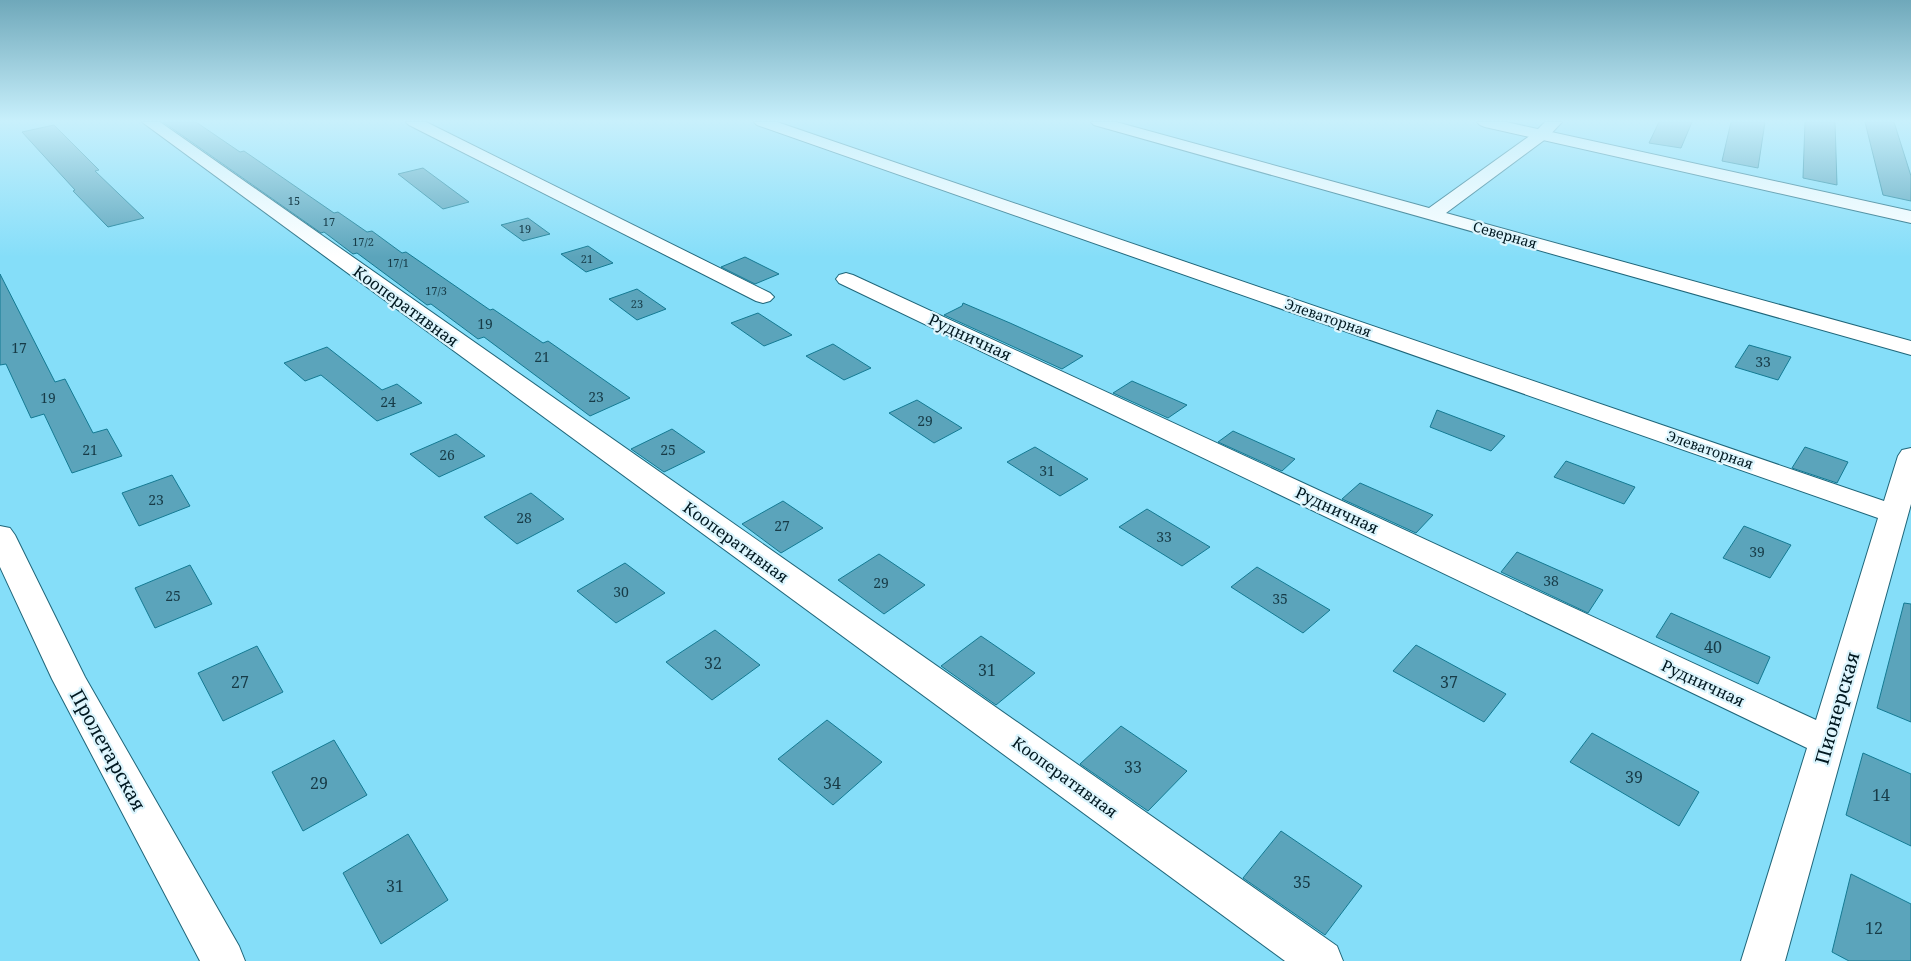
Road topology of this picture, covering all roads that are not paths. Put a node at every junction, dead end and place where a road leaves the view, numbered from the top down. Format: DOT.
graph roads {
  1 [pos="213,167"];
  2 [pos="503,167"];
  3 [pos="892,167"];
  4 [pos="1260,167"];
  5 [pos="1498,167"];
  6 [pos="1685,167"];
  7 [pos="1432,215"];
  8 [pos="1911,217"];
  9 [pos="846,278"];
  10 [pos="763,297"];
  11 [pos="1911,348"];
  12 [pos="1911,456"];
  13 [pos="1894,514"];
  14 [pos="0,536"];
  15 [pos="1827,741"];
  16 [pos="223,961"];
  17 [pos="1321,961"];
  18 [pos="1763,961"];
  1 -- 17 [label="street, Кооперативная"];
  2 -- 10 [label="street"];
  3 -- 13 [label="street, Элеваторная"];
  4 -- 7 [label="street, Северная"];
  5 -- 7 [label="street"];
  6 -- 8 [label="street"];
  7 -- 11 [label="street, Северная"];
  9 -- 15 [label="street, Рудничная"];
  12 -- 13 [label="street, Пионерская"];
  13 -- 15 [label="street, Пионерская"];
  14 -- 16 [label="street, Пролетарская"];
  15 -- 18 [label="street, Пионерская"];
}
